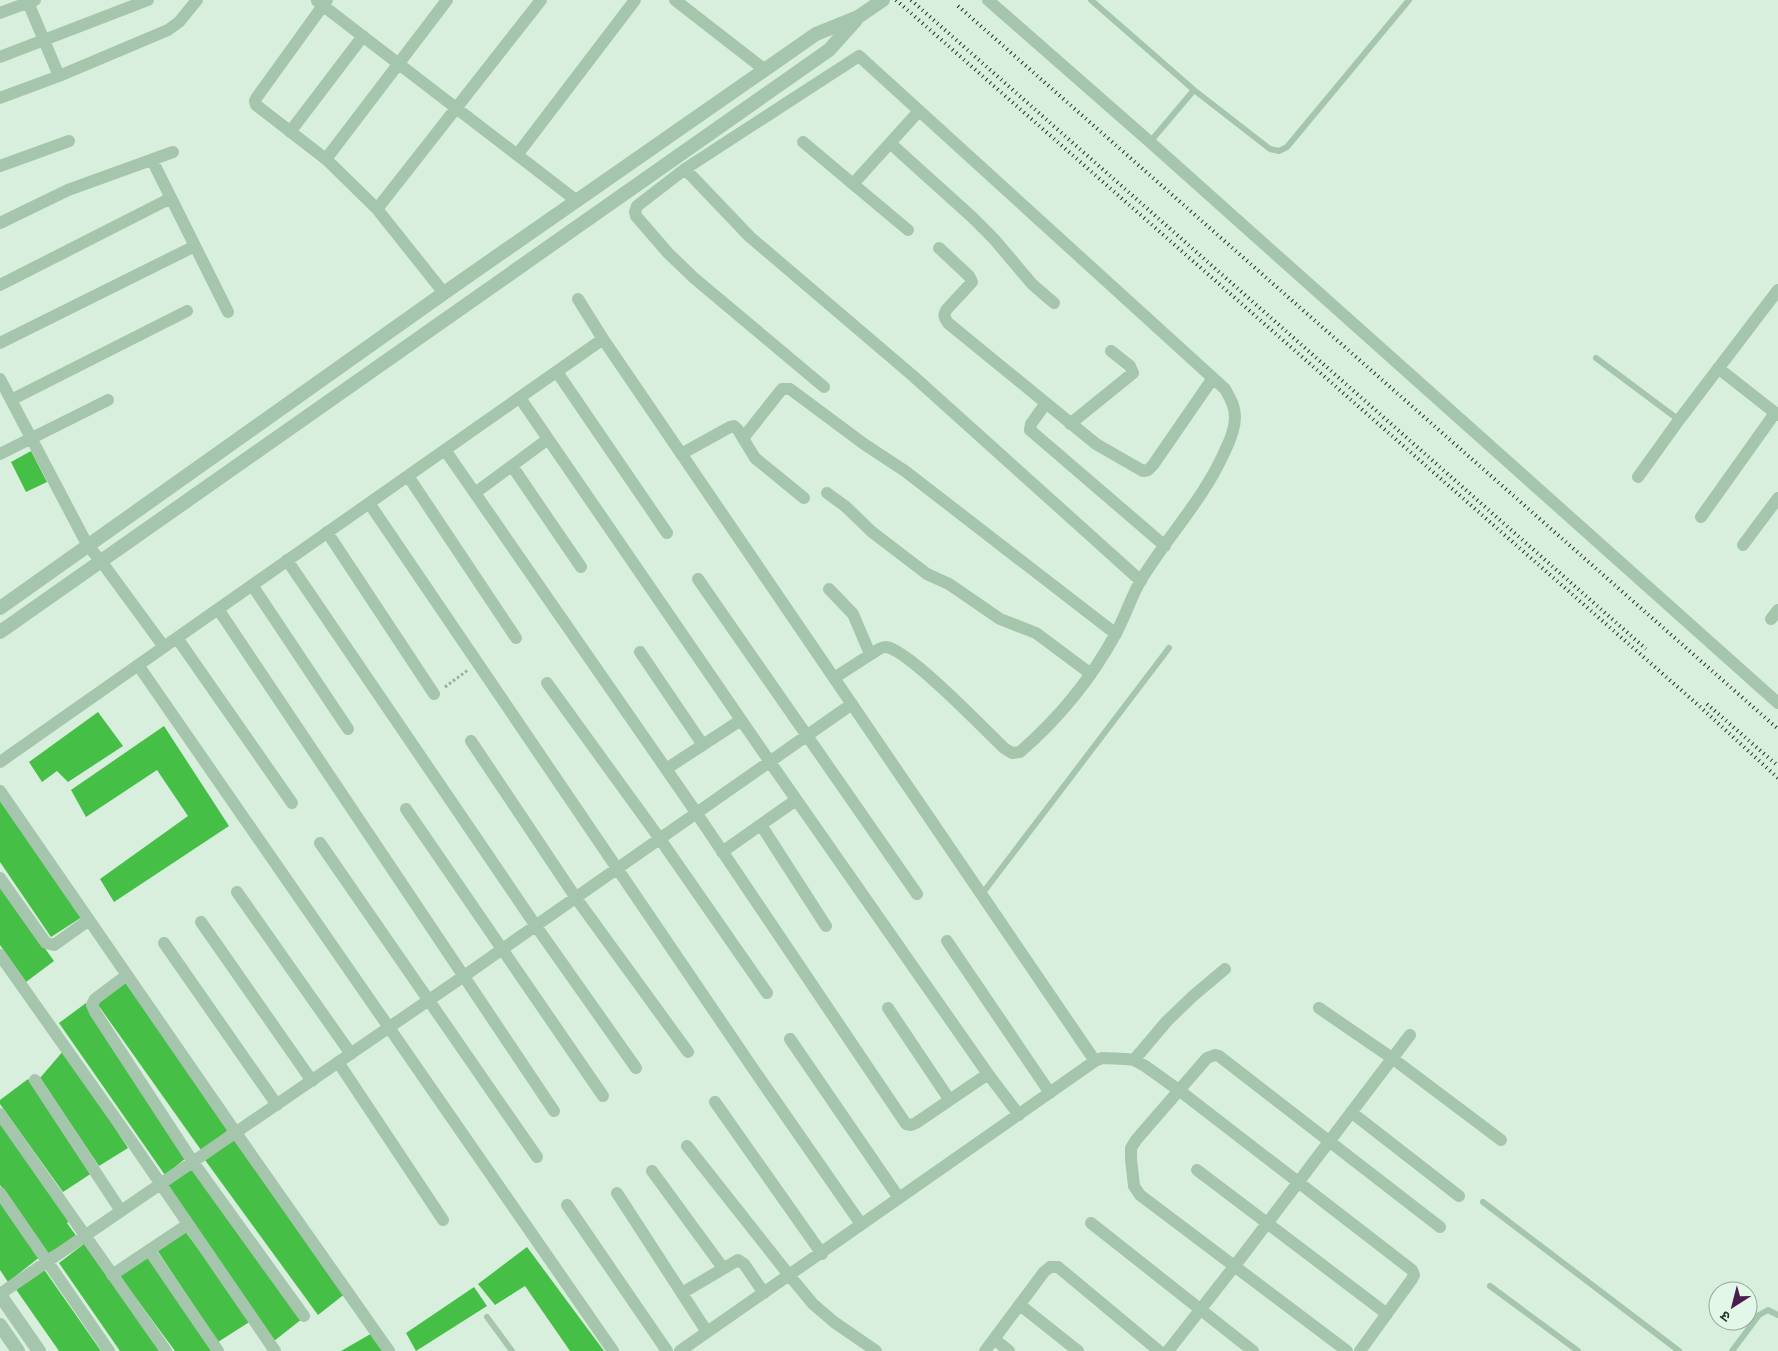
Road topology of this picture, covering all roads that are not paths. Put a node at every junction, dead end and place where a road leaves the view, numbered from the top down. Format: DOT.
graph roads {
  1 [pos="148,0"];
  2 [pos="197,0"];
  3 [pos="447,0"];
  4 [pos="541,0"];
  5 [pos="635,0"];
  6 [pos="675,0"];
  7 [pos="882,0"];
  8 [pos="988,0"];
  9 [pos="1091,0"];
  10 [pos="1409,0"];
  11 [pos="30,1"];
  12 [pos="322,2"];
  13 [pos="0,13"];
  14 [pos="858,17"];
  15 [pos="363,36"];
  16 [pos="44,41"];
  17 [pos="0,57"];
  18 [pos="398,63"];
  19 [pos="766,70"];
  20 [pos="59,76"];
  21 [pos="1194,90"];
  22 [pos="0,98"];
  23 [pos="456,108"];
  24 [pos="919,111"];
  25 [pos="290,132"];
  26 [pos="69,142"];
  27 [pos="803,142"];
  28 [pos="1150,142"];
  29 [pos="890,143"];
  30 [pos="173,152"];
  31 [pos="517,155"];
  32 [pos="326,159"];
  33 [pos="152,160"];
  34 [pos="0,166"];
  35 [pos="684,169"];
  36 [pos="853,184"];
  37 [pos="171,198"];
  38 [pos="577,201"];
  39 [pos="377,209"];
  40 [pos="0,223"];
  41 [pos="908,230"];
  42 [pos="195,246"];
  43 [pos="939,248"];
  44 [pos="0,284"];
  45 [pos="1778,290"];
  46 [pos="444,293"];
  47 [pos="578,299"];
  48 [pos="1054,303"];
  49 [pos="187,311"];
  50 [pos="228,312"];
  51 [pos="603,339"];
  52 [pos="0,343"];
  53 [pos="1112,351"];
  54 [pos="1596,358"];
  55 [pos="1718,368"];
  56 [pos="557,372"];
  57 [pos="1213,378"];
  58 [pos="0,379"];
  59 [pos="824,387"];
  60 [pos="520,398"];
  61 [pos="11,400"];
  62 [pos="108,400"];
  63 [pos="1046,403"];
  64 [pos="1777,414"];
  65 [pos="1679,420"];
  66 [pos="1070,424"];
  67 [pos="31,437"];
  68 [pos="744,438"];
  69 [pos="548,439"];
  70 [pos="445,450"];
  71 [pos="0,454"];
  72 [pos="682,454"];
  73 [pos="512,466"];
  74 [pos="408,476"];
  75 [pos="1638,477"];
  76 [pos="475,493"];
  77 [pos="827,493"];
  78 [pos="804,498"];
  79 [pos="1778,498"];
  80 [pos="369,503"];
  81 [pos="1701,517"];
  82 [pos="327,532"];
  83 [pos="667,533"];
  84 [pos="1743,545"];
  85 [pos="88,546"];
  86 [pos="1165,546"];
  87 [pos="287,560"];
  88 [pos="101,561"];
  89 [pos="582,566"];
  90 [pos="698,579"];
  91 [pos="1141,581"];
  92 [pos="252,585"];
  93 [pos="829,589"];
  94 [pos="0,608"];
  95 [pos="218,609"];
  96 [pos="0,632"];
  97 [pos="1116,634"];
  98 [pos="177,638"];
  99 [pos="516,638"];
  100 [pos="164,647"];
  101 [pos="1169,648"];
  102 [pos="640,652"];
  103 [pos="870,654"];
  104 [pos="138,665"];
  105 [pos="1091,674"];
  106 [pos="834,678"];
  107 [pos="547,683"];
  108 [pos="434,694"];
  109 [pos="1778,703"];
  110 [pos="852,704"];
  111 [pos="740,720"];
  112 [pos="348,729"];
  113 [pos="806,736"];
  114 [pos="470,740"];
  115 [pos="703,745"];
  116 [pos="0,762"];
  117 [pos="770,762"];
  118 [pos="666,769"];
  119 [pos="0,791"];
  120 [pos="796,800"];
  121 [pos="292,803"];
  122 [pos="406,809"];
  123 [pos="696,814"];
  124 [pos="761,825"];
  125 [pos="660,839"];
  126 [pos="320,843"];
  127 [pos="722,852"];
  128 [pos="618,868"];
  129 [pos="0,878"];
  130 [pos="237,892"];
  131 [pos="917,894"];
  132 [pos="982,894"];
  133 [pos="576,898"];
  134 [pos="89,920"];
  135 [pos="201,922"];
  136 [pos="536,926"];
  137 [pos="826,926"];
  138 [pos="947,940"];
  139 [pos="164,943"];
  140 [pos="503,949"];
  141 [pos="0,955"];
  142 [pos="1225,969"];
  143 [pos="127,975"];
  144 [pos="464,976"];
  145 [pos="767,993"];
  146 [pos="429,1000"];
  147 [pos="888,1008"];
  148 [pos="1319,1008"];
  149 [pos="389,1027"];
  150 [pos="1410,1035"];
  151 [pos="790,1039"];
  152 [pos="688,1052"];
  153 [pos="351,1054"];
  154 [pos="1392,1058"];
  155 [pos="1134,1060"];
  156 [pos="1095,1061"];
  157 [pos="338,1062"];
  158 [pos="636,1068"];
  159 [pos="988,1074"];
  160 [pos="35,1080"];
  161 [pos="312,1080"];
  162 [pos="1180,1091"];
  163 [pos="1050,1093"];
  164 [pos="603,1096"];
  165 [pos="949,1100"];
  166 [pos="715,1102"];
  167 [pos="277,1105"];
  168 [pos="554,1112"];
  169 [pos="1351,1112"];
  170 [pos="0,1114"];
  171 [pos="1019,1115"];
  172 [pos="236,1133"];
  173 [pos="1330,1140"];
  174 [pos="1501,1140"];
  175 [pos="687,1146"];
  176 [pos="537,1157"];
  177 [pos="193,1162"];
  178 [pos="1197,1170"];
  179 [pos="652,1171"];
  180 [pos="1298,1183"];
  181 [pos="160,1185"];
  182 [pos="0,1193"];
  183 [pos="617,1193"];
  184 [pos="1459,1196"];
  185 [pos="899,1198"];
  186 [pos="1484,1202"];
  187 [pos="567,1205"];
  188 [pos="122,1211"];
  189 [pos="443,1220"];
  190 [pos="1091,1223"];
  191 [pos="861,1224"];
  192 [pos="1267,1224"];
  193 [pos="187,1225"];
  194 [pos="1440,1227"];
  195 [pos="85,1236"];
  196 [pos="149,1250"];
  197 [pos="822,1254"];
  198 [pos="48,1262"];
  199 [pos="1234,1267"];
  200 [pos="723,1268"];
  201 [pos="112,1275"];
  202 [pos="789,1276"];
  203 [pos="1490,1286"];
  204 [pos="682,1293"];
  205 [pos="764,1293"];
  206 [pos="0,1295"];
  207 [pos="1020,1305"];
  208 [pos="1200,1310"];
  209 [pos="1387,1314"];
  210 [pos="1778,1315"];
  211 [pos="304,1316"];
  212 [pos="488,1317"];
  213 [pos="0,1325"];
  214 [pos="707,1332"];
  215 [pos="994,1339"];
  216 [pos="18,1351"];
  217 [pos="39,1351"];
  218 [pos="109,1351"];
  219 [pos="166,1351"];
  220 [pos="218,1351"];
  221 [pos="275,1351"];
  222 [pos="389,1351"];
  223 [pos="512,1351"];
  224 [pos="613,1351"];
  225 [pos="667,1351"];
  226 [pos="680,1351"];
  227 [pos="876,1351"];
  228 [pos="985,1351"];
  229 [pos="1009,1351"];
  230 [pos="1078,1351"];
  231 [pos="1159,1351"];
  232 [pos="1168,1351"];
  233 [pos="1253,1351"];
  234 [pos="1347,1351"];
  235 [pos="1360,1351"];
  236 [pos="1578,1351"];
  237 [pos="1679,1351"];
  238 [pos="1732,1351"];
  1 -- 16 [label="street"];
  2 -- 20 [label="street"];
  3 -- 18 [label="street"];
  4 -- 23 [label="street"];
  5 -- 31 [label="street"];
  6 -- 19 [label="street"];
  7 -- 14 [label="street"];
  8 -- 28 [label="street"];
  9 -- 21 [label="lane"];
  10 -- 21 [label="lane"];
  11 -- 13 [label="street"];
  11 -- 16 [label="street"];
  12 -- 15 [label="street"];
  12 -- 25 [label="street"];
  14 -- 19 [label="street"];
  14 -- 88 [label="street"];
  15 -- 18 [label="street"];
  15 -- 25 [label="street"];
  16 -- 17 [label="street"];
  16 -- 20 [label="street"];
  18 -- 23 [label="street"];
  18 -- 32 [label="street"];
  19 -- 38 [label="street"];
  20 -- 22 [label="street"];
  21 -- 28 [label="lane"];
  23 -- 31 [label="street"];
  23 -- 39 [label="street"];
  24 -- 29 [label="street"];
  24 -- 35 [label="street"];
  24 -- 57 [label="street"];
  25 -- 32 [label="street"];
  26 -- 34 [label="street"];
  27 -- 36 [label="street"];
  28 -- 109 [label="street"];
  29 -- 36 [label="street"];
  29 -- 48 [label="street"];
  30 -- 33 [label="street"];
  31 -- 38 [label="street"];
  32 -- 39 [label="street"];
  33 -- 37 [label="street"];
  33 -- 40 [label="street"];
  35 -- 59 [label="street"];
  35 -- 91 [label="street"];
  36 -- 41 [label="street"];
  37 -- 42 [label="street"];
  37 -- 44 [label="street"];
  38 -- 46 [label="street"];
  39 -- 46 [label="street"];
  42 -- 50 [label="street"];
  42 -- 52 [label="street"];
  43 -- 63 [label="street"];
  45 -- 55 [label="street"];
  46 -- 85 [label="street"];
  47 -- 51 [label="street"];
  49 -- 61 [label="street"];
  51 -- 56 [label="street"];
  51 -- 72 [label="street"];
  53 -- 66 [label="street"];
  54 -- 65 [label="lane"];
  55 -- 64 [label="street"];
  55 -- 65 [label="street"];
  56 -- 60 [label="street"];
  56 -- 83 [label="street"];
  57 -- 66 [label="street"];
  57 -- 86 [label="street"];
  58 -- 61 [label="street"];
  60 -- 69 [label="street"];
  60 -- 70 [label="street"];
  61 -- 67 [label="street"];
  62 -- 67 [label="street"];
  63 -- 66 [label="street"];
  63 -- 86 [label="street"];
  64 -- 81 [label="street"];
  65 -- 75 [label="street"];
  67 -- 71 [label="street"];
  67 -- 85 [label="street"];
  68 -- 72 [label="street"];
  68 -- 78 [label="street"];
  68 -- 97 [label="street"];
  69 -- 73 [label="street"];
  69 -- 111 [label="street"];
  70 -- 74 [label="street"];
  70 -- 76 [label="street"];
  72 -- 106 [label="street"];
  73 -- 76 [label="street"];
  73 -- 89 [label="street"];
  74 -- 80 [label="street"];
  74 -- 99 [label="street"];
  76 -- 118 [label="street"];
  77 -- 105 [label="street"];
  79 -- 84 [label="street"];
  80 -- 82 [label="street"];
  80 -- 128 [label="street"];
  82 -- 87 [label="street"];
  82 -- 108 [label="street"];
  85 -- 88 [label="street"];
  85 -- 94 [label="street"];
  86 -- 91 [label="street"];
  87 -- 92 [label="street"];
  87 -- 136 [label="street"];
  88 -- 96 [label="street"];
  88 -- 100 [label="street"];
  90 -- 113 [label="street"];
  91 -- 97 [label="street"];
  92 -- 95 [label="street"];
  92 -- 112 [label="street"];
  93 -- 103 [label="street"];
  95 -- 98 [label="street"];
  95 -- 144 [label="street"];
  97 -- 105 [label="street"];
  98 -- 100 [label="street"];
  98 -- 121 [label="street"];
  100 -- 104 [label="street"];
  101 -- 132 [label="lane"];
  102 -- 115 [label="street"];
  103 -- 105 [label="street"];
  103 -- 106 [label="street"];
  104 -- 116 [label="street"];
  104 -- 149 [label="street"];
  106 -- 110 [label="street"];
  107 -- 125 [label="street"];
  110 -- 113 [label="street"];
  110 -- 132 [label="street"];
  111 -- 115 [label="street"];
  111 -- 117 [label="street"];
  113 -- 117 [label="street"];
  113 -- 131 [label="street"];
  114 -- 133 [label="street"];
  115 -- 118 [label="street"];
  117 -- 120 [label="street"];
  117 -- 123 [label="street"];
  118 -- 123 [label="street"];
  119 -- 134 [label="street"];
  120 -- 124 [label="street"];
  120 -- 159 [label="street"];
  122 -- 140 [label="street"];
  123 -- 125 [label="street"];
  123 -- 127 [label="street"];
  124 -- 127 [label="street"];
  124 -- 137 [label="street"];
  125 -- 128 [label="street"];
  125 -- 145 [label="street"];
  126 -- 146 [label="street"];
  127 -- 165 [label="street"];
  128 -- 133 [label="street"];
  128 -- 191 [label="street"];
  129 -- 134 [label="street"];
  130 -- 153 [label="street"];
  132 -- 156 [label="street"];
  133 -- 136 [label="street"];
  133 -- 152 [label="street"];
  134 -- 143 [label="street"];
  135 -- 161 [label="street"];
  136 -- 140 [label="street"];
  136 -- 158 [label="street"];
  138 -- 163 [label="street"];
  139 -- 167 [label="street"];
  140 -- 144 [label="street"];
  140 -- 164 [label="street"];
  141 -- 181 [label="street"];
  142 -- 155 [label="street"];
  143 -- 172 [label="street"];
  143 -- 177 [label="street"];
  144 -- 146 [label="street"];
  144 -- 168 [label="street"];
  146 -- 149 [label="street"];
  146 -- 176 [label="street"];
  147 -- 165 [label="street"];
  148 -- 154 [label="street"];
  149 -- 153 [label="street"];
  149 -- 224 [label="street"];
  150 -- 154 [label="street"];
  151 -- 185 [label="street"];
  153 -- 157 [label="street"];
  154 -- 169 [label="street"];
  154 -- 174 [label="street"];
  155 -- 156 [label="street"];
  155 -- 162 [label="street"];
  156 -- 163 [label="street"];
  157 -- 161 [label="street"];
  157 -- 189 [label="street"];
  159 -- 165 [label="street"];
  159 -- 171 [label="street"];
  160 -- 188 [label="street"];
  161 -- 167 [label="street"];
  162 -- 173 [label="street"];
  162 -- 180 [label="street"];
  162 -- 199 [label="street"];
  163 -- 171 [label="street"];
  166 -- 197 [label="street"];
  167 -- 172 [label="street"];
  169 -- 173 [label="street"];
  169 -- 184 [label="street"];
  170 -- 195 [label="street"];
  171 -- 185 [label="street"];
  172 -- 177 [label="street"];
  172 -- 222 [label="street"];
  173 -- 180 [label="street"];
  173 -- 194 [label="street"];
  175 -- 202 [label="street"];
  177 -- 181 [label="street"];
  177 -- 211 [label="street"];
  178 -- 192 [label="street"];
  179 -- 200 [label="street"];
  180 -- 192 [label="street"];
  180 -- 209 [label="street"];
  181 -- 188 [label="street"];
  181 -- 193 [label="street"];
  182 -- 198 [label="street"];
  183 -- 204 [label="street"];
  185 -- 191 [label="street"];
  186 -- 237 [label="lane"];
  187 -- 225 [label="street"];
  188 -- 195 [label="street"];
  190 -- 208 [label="street"];
  191 -- 197 [label="street"];
  192 -- 199 [label="street"];
  192 -- 209 [label="street"];
  193 -- 196 [label="street"];
  193 -- 221 [label="street"];
  195 -- 198 [label="street"];
  195 -- 201 [label="street"];
  196 -- 201 [label="street"];
  196 -- 220 [label="street"];
  197 -- 202 [label="street"];
  198 -- 206 [label="street"];
  198 -- 218 [label="street"];
  199 -- 208 [label="street"];
  199 -- 234 [label="street"];
  200 -- 204 [label="street"];
  200 -- 205 [label="street"];
  201 -- 219 [label="street"];
  202 -- 205 [label="street"];
  202 -- 227 [label="street"];
  203 -- 236 [label="lane"];
  204 -- 214 [label="street"];
  205 -- 214 [label="street"];
  206 -- 217 [label="street"];
  207 -- 215 [label="street"];
  207 -- 230 [label="street"];
  207 -- 231 [label="street"];
  208 -- 232 [label="street"];
  208 -- 233 [label="street"];
  209 -- 235 [label="street"];
  210 -- 238 [label="lane"];
  212 -- 223 [label="lane"];
  213 -- 216 [label="street"];
  214 -- 226 [label="street"];
  215 -- 228 [label="street"];
  215 -- 229 [label="street"];
}
